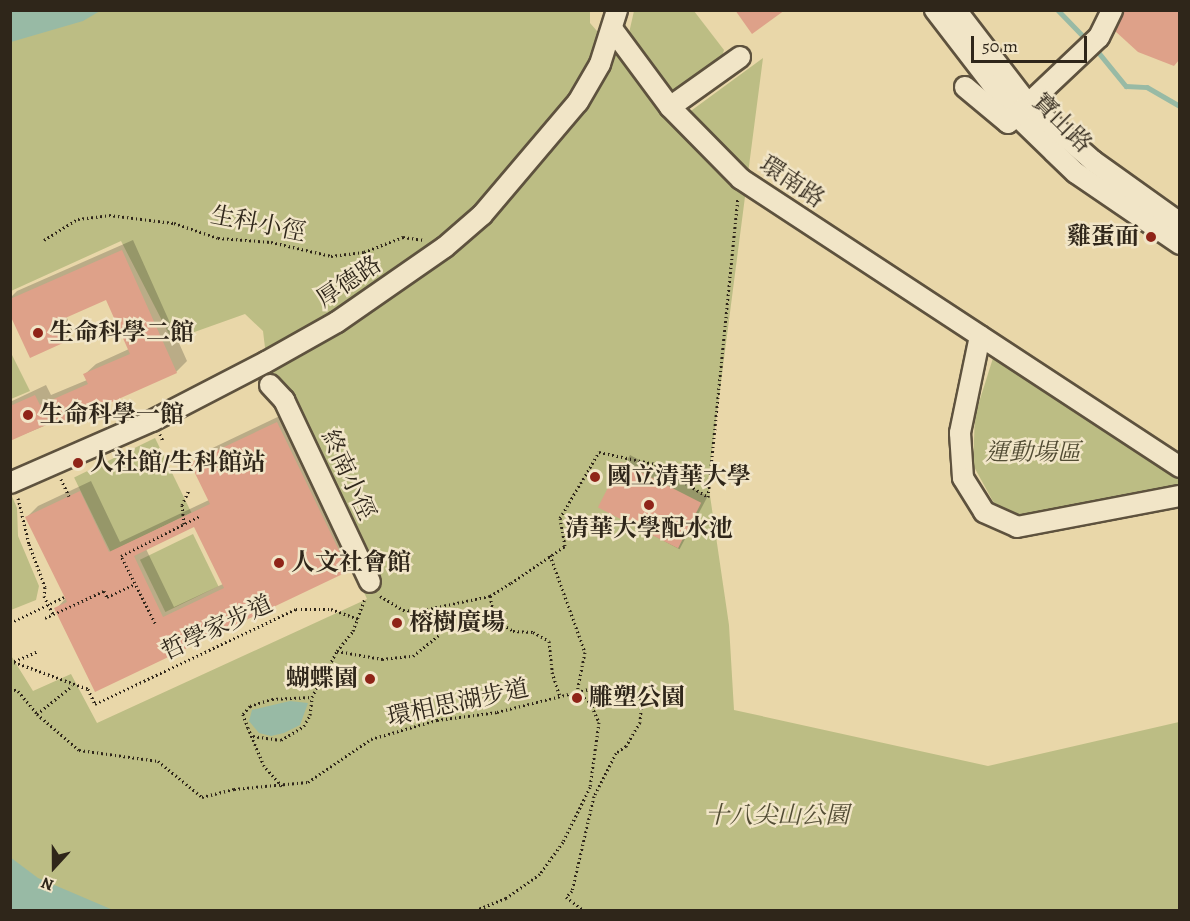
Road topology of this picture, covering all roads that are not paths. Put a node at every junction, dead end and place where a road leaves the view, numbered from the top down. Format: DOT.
graph roads {
  1 [pos="935,10"];
  2 [pos="956,10"];
  3 [pos="1112,10"];
  4 [pos="615,20"];
  5 [pos="740,57"];
  6 [pos="965,87"];
  7 [pos="670,106"];
  8 [pos="1021,108"];
  9 [pos="1179,223"];
  10 [pos="1179,244"];
  11 [pos="980,336"];
  12 [pos="270,386"];
  13 [pos="1179,467"];
  14 [pos="14,491"];
  15 [pos="1179,496"];
  16 [pos="370,582"];
  1 -- 8 [label="street, 寶山路"];
  2 -- 8 [label="street, 寶山路"];
  3 -- 8 [label="street"];
  4 -- 7 [label="street, 環南路"];
  4 -- 14 [label="street, 厚德路"];
  5 -- 7 [label="street"];
  6 -- 8 [label="street"];
  7 -- 11 [label="street, 環南路"];
  8 -- 9 [label="street, 寶山路"];
  8 -- 10 [label="street, 寶山路"];
  11 -- 13 [label="street, 環南路"];
  11 -- 15 [label="street"];
  12 -- 16 [label="street, 終南小徑"];
}
